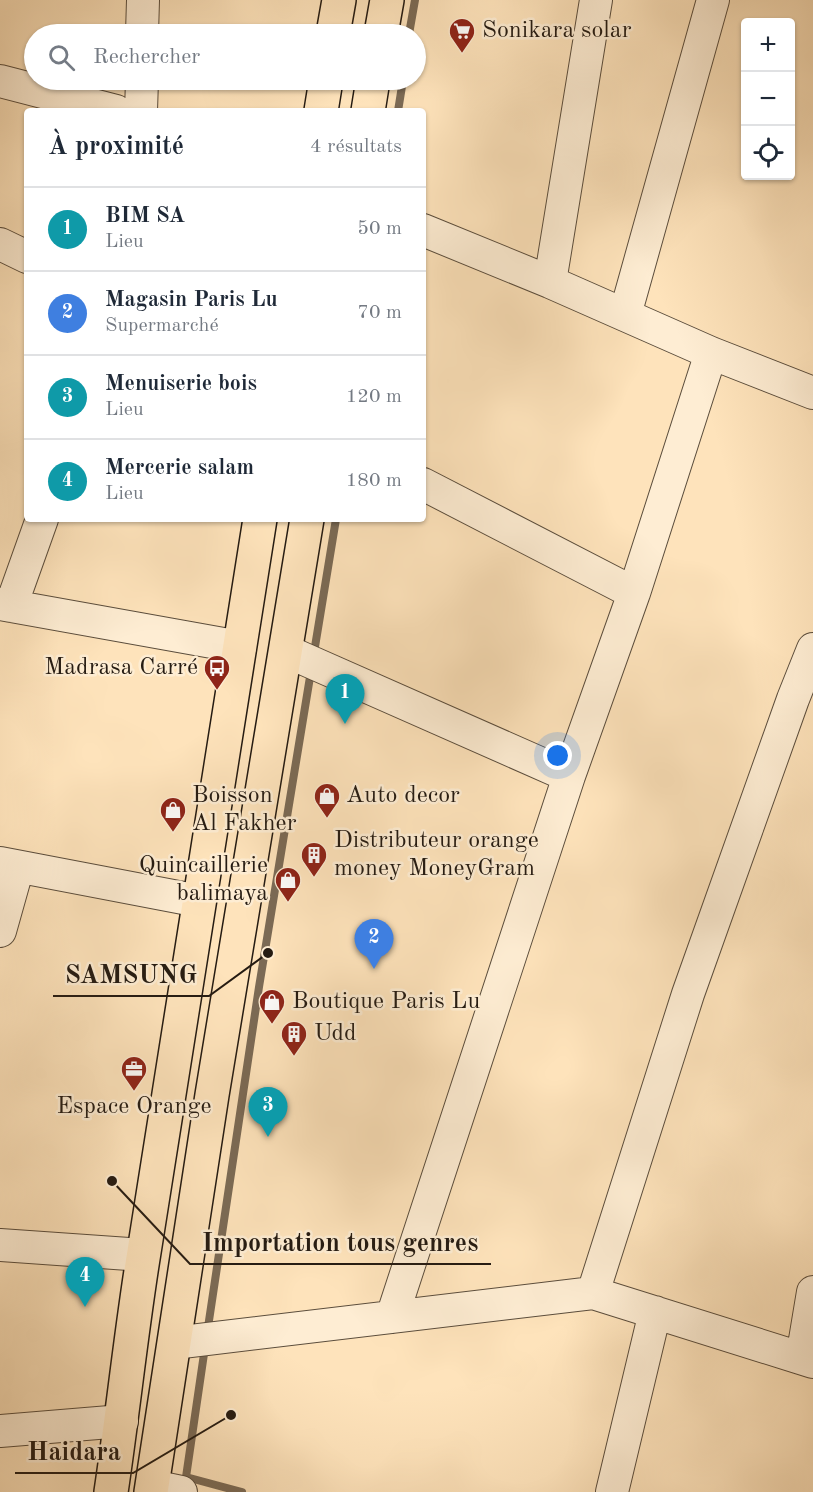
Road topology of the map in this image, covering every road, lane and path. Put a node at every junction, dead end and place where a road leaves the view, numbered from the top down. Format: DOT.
graph roads {
  1 [pos="143,0"];
  2 [pos="339,0"];
  3 [pos="387,0"];
  4 [pos="596,0"];
  5 [pos="713,0"];
  6 [pos="142,24"];
  7 [pos="335,24"];
  8 [pos="383,24"];
  9 [pos="0,81"];
  10 [pos="24,87"];
  11 [pos="35,90"];
  12 [pos="142,90"];
  13 [pos="324,90"];
  14 [pos="372,90"];
  15 [pos="104,108"];
  16 [pos="141,108"];
  17 [pos="321,108"];
  18 [pos="369,108"];
  19 [pos="426,231"];
  20 [pos="0,244"];
  21 [pos="24,256"];
  22 [pos="550,282"];
  23 [pos="625,315"];
  24 [pos="711,353"];
  25 [pos="813,393"];
  26 [pos="426,486"];
  27 [pos="41,522"];
  28 [pos="260,522"];
  29 [pos="307,522"];
  30 [pos="634,593"];
  31 [pos="5,605"];
  32 [pos="240,647"];
  33 [pos="813,649"];
  34 [pos="286,651"];
  35 [pos="803,701"];
  36 [pos="569,776"];
  37 [pos="9,865"];
  38 [pos="199,901"];
  39 [pos="0,932"];
  40 [pos="0,1245"];
  41 [pos="143,1255"];
  42 [pos="813,1292"];
  43 [pos="593,1293"];
  44 [pos="655,1312"];
  45 [pos="392,1317"];
  46 [pos="174,1343"];
  47 [pos="807,1360"];
  48 [pos="122,1421"];
  49 [pos="0,1431"];
  50 [pos="161,1490"];
  51 [pos="111,1492"];
  52 [pos="612,1492"];
  1 -- 6 [label="street"];
  2 -- 7 [label="main road"];
  3 -- 8 [label="main road"];
  4 -- 22 [label="street"];
  5 -- 23 [label="street"];
  9 -- 10 [label="street"];
  11 -- 15 [label="street"];
  12 -- 16 [label="street"];
  13 -- 17 [label="main road"];
  14 -- 18 [label="main road"];
  19 -- 22 [label="street"];
  20 -- 21 [label="street"];
  22 -- 23 [label="street"];
  23 -- 24 [label="street"];
  24 -- 25 [label="street"];
  24 -- 30 [label="street"];
  26 -- 30 [label="street"];
  27 -- 31 [label="street"];
  28 -- 32 [label="main road"];
  29 -- 34 [label="main road"];
  30 -- 36 [label="street"];
  31 -- 32 [label="street"];
  32 -- 38 [label="main road"];
  33 -- 35 [label="street"];
  34 -- 36 [label="street"];
  34 -- 46 [label="main road"];
  35 -- 43 [label="street"];
  36 -- 45 [label="street"];
  37 -- 38 [label="street"];
  37 -- 39 [label="street"];
  38 -- 41 [label="main road"];
  40 -- 41 [label="street"];
  41 -- 48 [label="main road"];
  42 -- 47 [label="street"];
  43 -- 44 [label="street"];
  43 -- 45 [label="street"];
  44 -- 47 [label="street"];
  44 -- 52 [label="street"];
  45 -- 46 [label="street"];
  46 -- 50 [label="main road"];
  48 -- 49 [label="street"];
  48 -- 51 [label="main road"];
}
